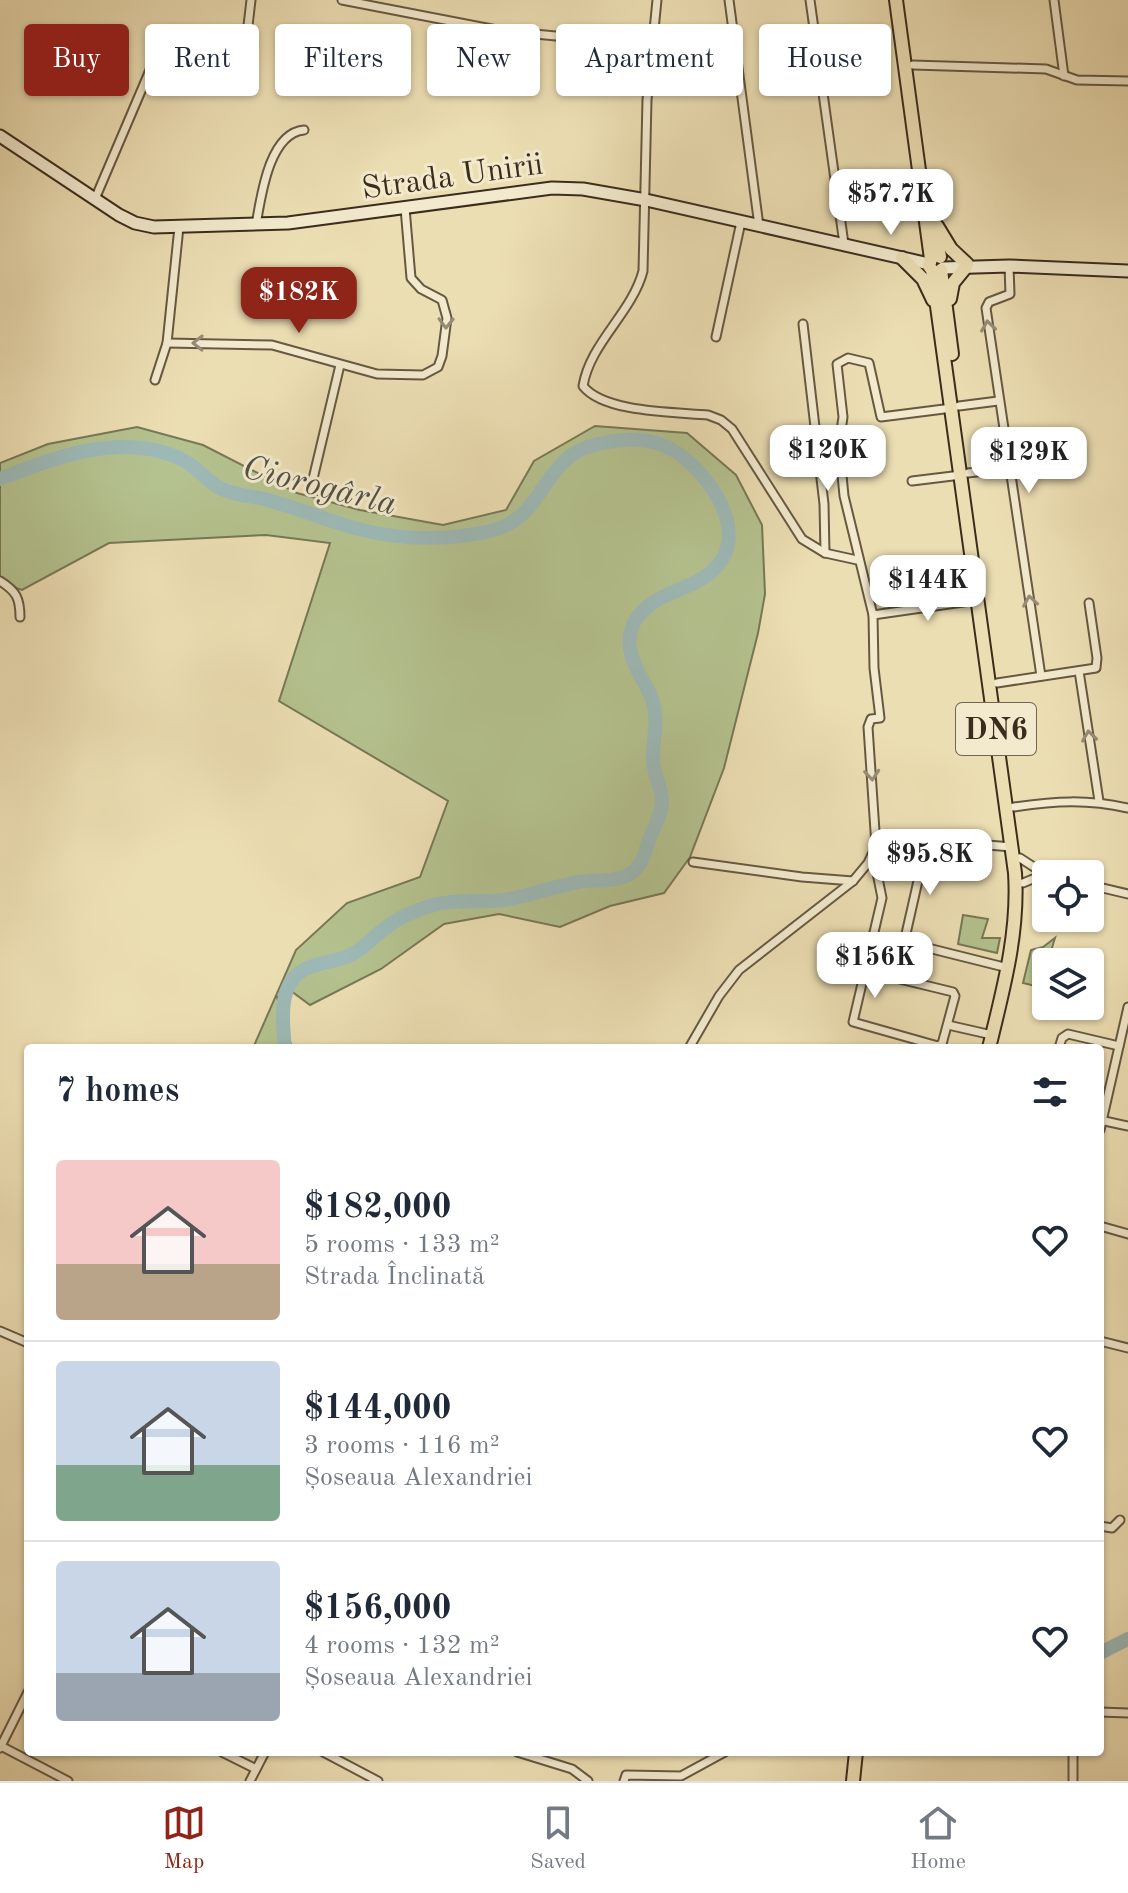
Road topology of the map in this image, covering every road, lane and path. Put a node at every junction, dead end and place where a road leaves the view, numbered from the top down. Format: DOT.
graph roads {
  1 [pos="251,0"];
  2 [pos="342,0"];
  3 [pos="657,0"];
  4 [pos="729,0"];
  5 [pos="810,0"];
  6 [pos="896,0"];
  7 [pos="905,0"];
  8 [pos="1054,0"];
  9 [pos="366,3"];
  10 [pos="248,24"];
  11 [pos="654,24"];
  12 [pos="556,36"];
  13 [pos="913,65"];
  14 [pos="1064,76"];
  15 [pos="1128,81"];
  16 [pos="145,82"];
  17 [pos="647,96"];
  18 [pos="304,130"];
  19 [pos="0,136"];
  20 [pos="95,199"];
  21 [pos="646,200"];
  22 [pos="405,208"];
  23 [pos="741,222"];
  24 [pos="935,224"];
  25 [pos="256,225"];
  26 [pos="759,226"];
  27 [pos="179,227"];
  28 [pos="844,244"];
  29 [pos="902,258"];
  30 [pos="937,264"];
  31 [pos="966,266"];
  32 [pos="1009,266"];
  33 [pos="1128,271"];
  34 [pos="943,314"];
  35 [pos="803,324"];
  36 [pos="716,337"];
  37 [pos="167,343"];
  38 [pos="340,365"];
  39 [pos="155,380"];
  40 [pos="998,401"];
  41 [pos="955,407"];
  42 [pos="1009,468"];
  43 [pos="964,474"];
  44 [pos="912,481"];
  45 [pos="349,494"];
  46 [pos="825,553"];
  47 [pos="858,561"];
  48 [pos="0,581"];
  49 [pos="978,600"];
  50 [pos="1089,603"];
  51 [pos="873,615"];
  52 [pos="20,617"];
  53 [pos="1079,671"];
  54 [pos="1041,676"];
  55 [pos="997,683"];
  56 [pos="1099,801"];
  57 [pos="1014,807"];
  58 [pos="1128,808"];
  59 [pos="876,834"];
  60 [pos="927,841"];
  61 [pos="1016,853"];
  62 [pos="870,861"];
  63 [pos="693,862"];
  64 [pos="1032,865"];
  65 [pos="1032,879"];
  66 [pos="853,881"];
  67 [pos="1023,883"];
  68 [pos="1104,888"];
  69 [pos="1128,894"];
  70 [pos="903,947"];
  71 [pos="869,958"];
  72 [pos="842,965"];
  73 [pos="1008,968"];
  74 [pos="866,970"];
  75 [pos="1128,1007"];
  76 [pos="948,1025"];
  77 [pos="990,1041"];
  78 [pos="691,1044"];
  79 [pos="931,1044"];
  80 [pos="941,1044"];
  81 [pos="998,1044"];
  82 [pos="1060,1044"];
  83 [pos="1119,1046"];
  84 [pos="1104,1108"];
  85 [pos="1104,1121"];
  86 [pos="1128,1126"];
  87 [pos="1104,1227"];
  88 [pos="1128,1234"];
  89 [pos="0,1331"];
  90 [pos="24,1341"];
  91 [pos="1104,1342"];
  92 [pos="1128,1348"];
  93 [pos="1120,1520"];
  94 [pos="1104,1527"];
  95 [pos="24,1700"];
  96 [pos="1104,1712"];
  97 [pos="1128,1713"];
  98 [pos="0,1747"];
  99 [pos="230,1756"];
  100 [pos="263,1756"];
  101 [pos="331,1756"];
  102 [pos="530,1756"];
  103 [pos="718,1756"];
  104 [pos="856,1756"];
  105 [pos="863,1756"];
  106 [pos="1073,1756"];
  107 [pos="256,1769"];
  108 [pos="624,1778"];
  109 [pos="68,1781"];
  110 [pos="250,1781"];
  111 [pos="378,1781"];
  112 [pos="588,1781"];
  113 [pos="853,1781"];
  114 [pos="860,1781"];
  115 [pos="1073,1781"];
  1 -- 10 [label="street"];
  2 -- 9 [label="street"];
  3 -- 11 [label="street"];
  4 -- 26 [label="street"];
  5 -- 28 [label="street"];
  6 -- 30 [label="highway, DN6"];
  7 -- 13 [label="highway, DN6"];
  8 -- 14 [label="street"];
  9 -- 12 [label="street"];
  13 -- 14 [label="street"];
  13 -- 24 [label="highway, DN6"];
  14 -- 15 [label="street"];
  16 -- 20 [label="street"];
  17 -- 21 [label="street"];
  18 -- 25 [label="street"];
  19 -- 20 [label="main road, Strada Unirii"];
  20 -- 27 [label="main road, Strada Unirii"];
  21 -- 22 [label="main road, Strada Unirii"];
  21 -- 23 [label="main road, Strada Unirii"];
  21 -- 46 [label="street"];
  22 -- 25 [label="main road, Strada Unirii"];
  22 -- 38 [label="street, one-way"];
  23 -- 26 [label="main road, Strada Unirii"];
  23 -- 36 [label="street"];
  24 -- 30 [label="highway, DN6"];
  24 -- 31 [label="highway"];
  25 -- 27 [label="main road, Strada Unirii"];
  26 -- 28 [label="main road, Strada Unirii"];
  27 -- 37 [label="street"];
  28 -- 29 [label="main road, Strada Unirii"];
  29 -- 30 [label="main road, Strada Unirii"];
  29 -- 34 [label="highway"];
  30 -- 31 [label="main road, Strada Unirii"];
  30 -- 34 [label="highway, DN6"];
  31 -- 32 [label="main road, Strada Unirii"];
  31 -- 34 [label="highway"];
  32 -- 33 [label="main road, Strada Unirii"];
  40 -- 32 [label="street, one-way"];
  34 -- 41 [label="highway, DN6"];
  35 -- 46 [label="street"];
  38 -- 37 [label="street, one-way"];
  37 -- 39 [label="street"];
  38 -- 45 [label="street"];
  40 -- 41 [label="street"];
  40 -- 42 [label="street"];
  41 -- 43 [label="highway, DN6"];
  41 -- 47 [label="street"];
  42 -- 43 [label="street"];
  54 -- 42 [label="street, one-way"];
  43 -- 44 [label="street"];
  43 -- 49 [label="highway, DN6"];
  43 -- 55 [label="highway, DN6"];
  46 -- 47 [label="street"];
  47 -- 51 [label="street"];
  48 -- 52 [label="street"];
  49 -- 51 [label="street"];
  49 -- 61 [label="highway, DN6"];
  50 -- 53 [label="street"];
  51 -- 59 [label="street, one-way"];
  53 -- 54 [label="street"];
  56 -- 53 [label="street, one-way"];
  54 -- 55 [label="street"];
  55 -- 57 [label="highway, DN6"];
  56 -- 57 [label="street"];
  56 -- 58 [label="street"];
  57 -- 61 [label="highway, DN6"];
  59 -- 60 [label="street"];
  59 -- 62 [label="street"];
  60 -- 61 [label="street"];
  60 -- 70 [label="street"];
  61 -- 64 [label="street"];
  61 -- 67 [label="highway, DN6"];
  61 -- 73 [label="highway, DN6"];
  62 -- 66 [label="street"];
  62 -- 71 [label="street"];
  63 -- 66 [label="street"];
  65 -- 67 [label="street"];
  66 -- 78 [label="street"];
  67 -- 81 [label="highway, DN6"];
  68 -- 69 [label="street"];
  70 -- 71 [label="street"];
  70 -- 73 [label="street"];
  71 -- 74 [label="street"];
  72 -- 74 [label="street"];
  73 -- 77 [label="highway, DN6"];
  74 -- 76 [label="street"];
  74 -- 79 [label="street"];
  75 -- 83 [label="street"];
  76 -- 77 [label="street"];
  76 -- 80 [label="street"];
  82 -- 83 [label="street"];
  83 -- 84 [label="street"];
  85 -- 86 [label="street"];
  87 -- 88 [label="street"];
  89 -- 90 [label="street"];
  91 -- 92 [label="street"];
  93 -- 94 [label="street"];
  95 -- 98 [label="street"];
  96 -- 97 [label="street"];
  98 -- 109 [label="street"];
  99 -- 107 [label="street"];
  100 -- 107 [label="street"];
  101 -- 111 [label="street"];
  102 -- 112 [label="street"];
  103 -- 108 [label="street"];
  104 -- 113 [label="highway"];
  105 -- 114 [label="highway"];
  106 -- 115 [label="street"];
  107 -- 110 [label="street"];
}
